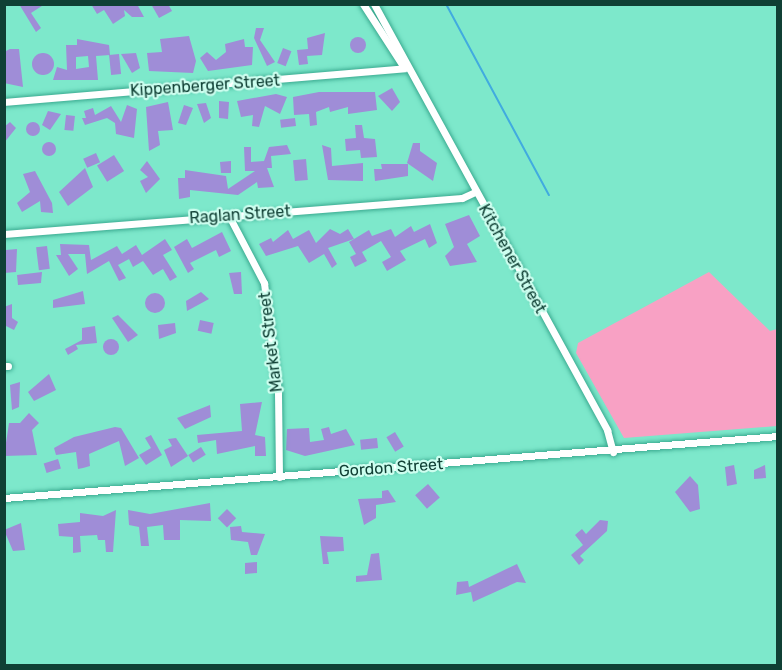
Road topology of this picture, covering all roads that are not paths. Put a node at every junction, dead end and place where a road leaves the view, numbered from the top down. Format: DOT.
graph roads {
  1 [pos="363,4"];
  2 [pos="374,4"];
  3 [pos="405,68"];
  4 [pos="4,102"];
  5 [pos="475,192"];
  6 [pos="229,216"];
  7 [pos="4,234"];
  8 [pos="777,436"];
  9 [pos="613,452"];
  10 [pos="279,477"];
  11 [pos="4,498"];
  1 -- 3 [label="street, Kitchener Street"];
  2 -- 3 [label="street, Kitchener Street"];
  3 -- 4 [label="street, Kippenberger Street"];
  3 -- 5 [label="street, Kitchener Street"];
  5 -- 6 [label="street, Raglan Street"];
  5 -- 9 [label="street, Kitchener Street"];
  6 -- 7 [label="street, Raglan Street"];
  6 -- 10 [label="street, Market Street"];
  8 -- 9 [label="street, Gordon Street"];
  9 -- 10 [label="street, Gordon Street"];
  10 -- 11 [label="street, Gordon Street"];
}
